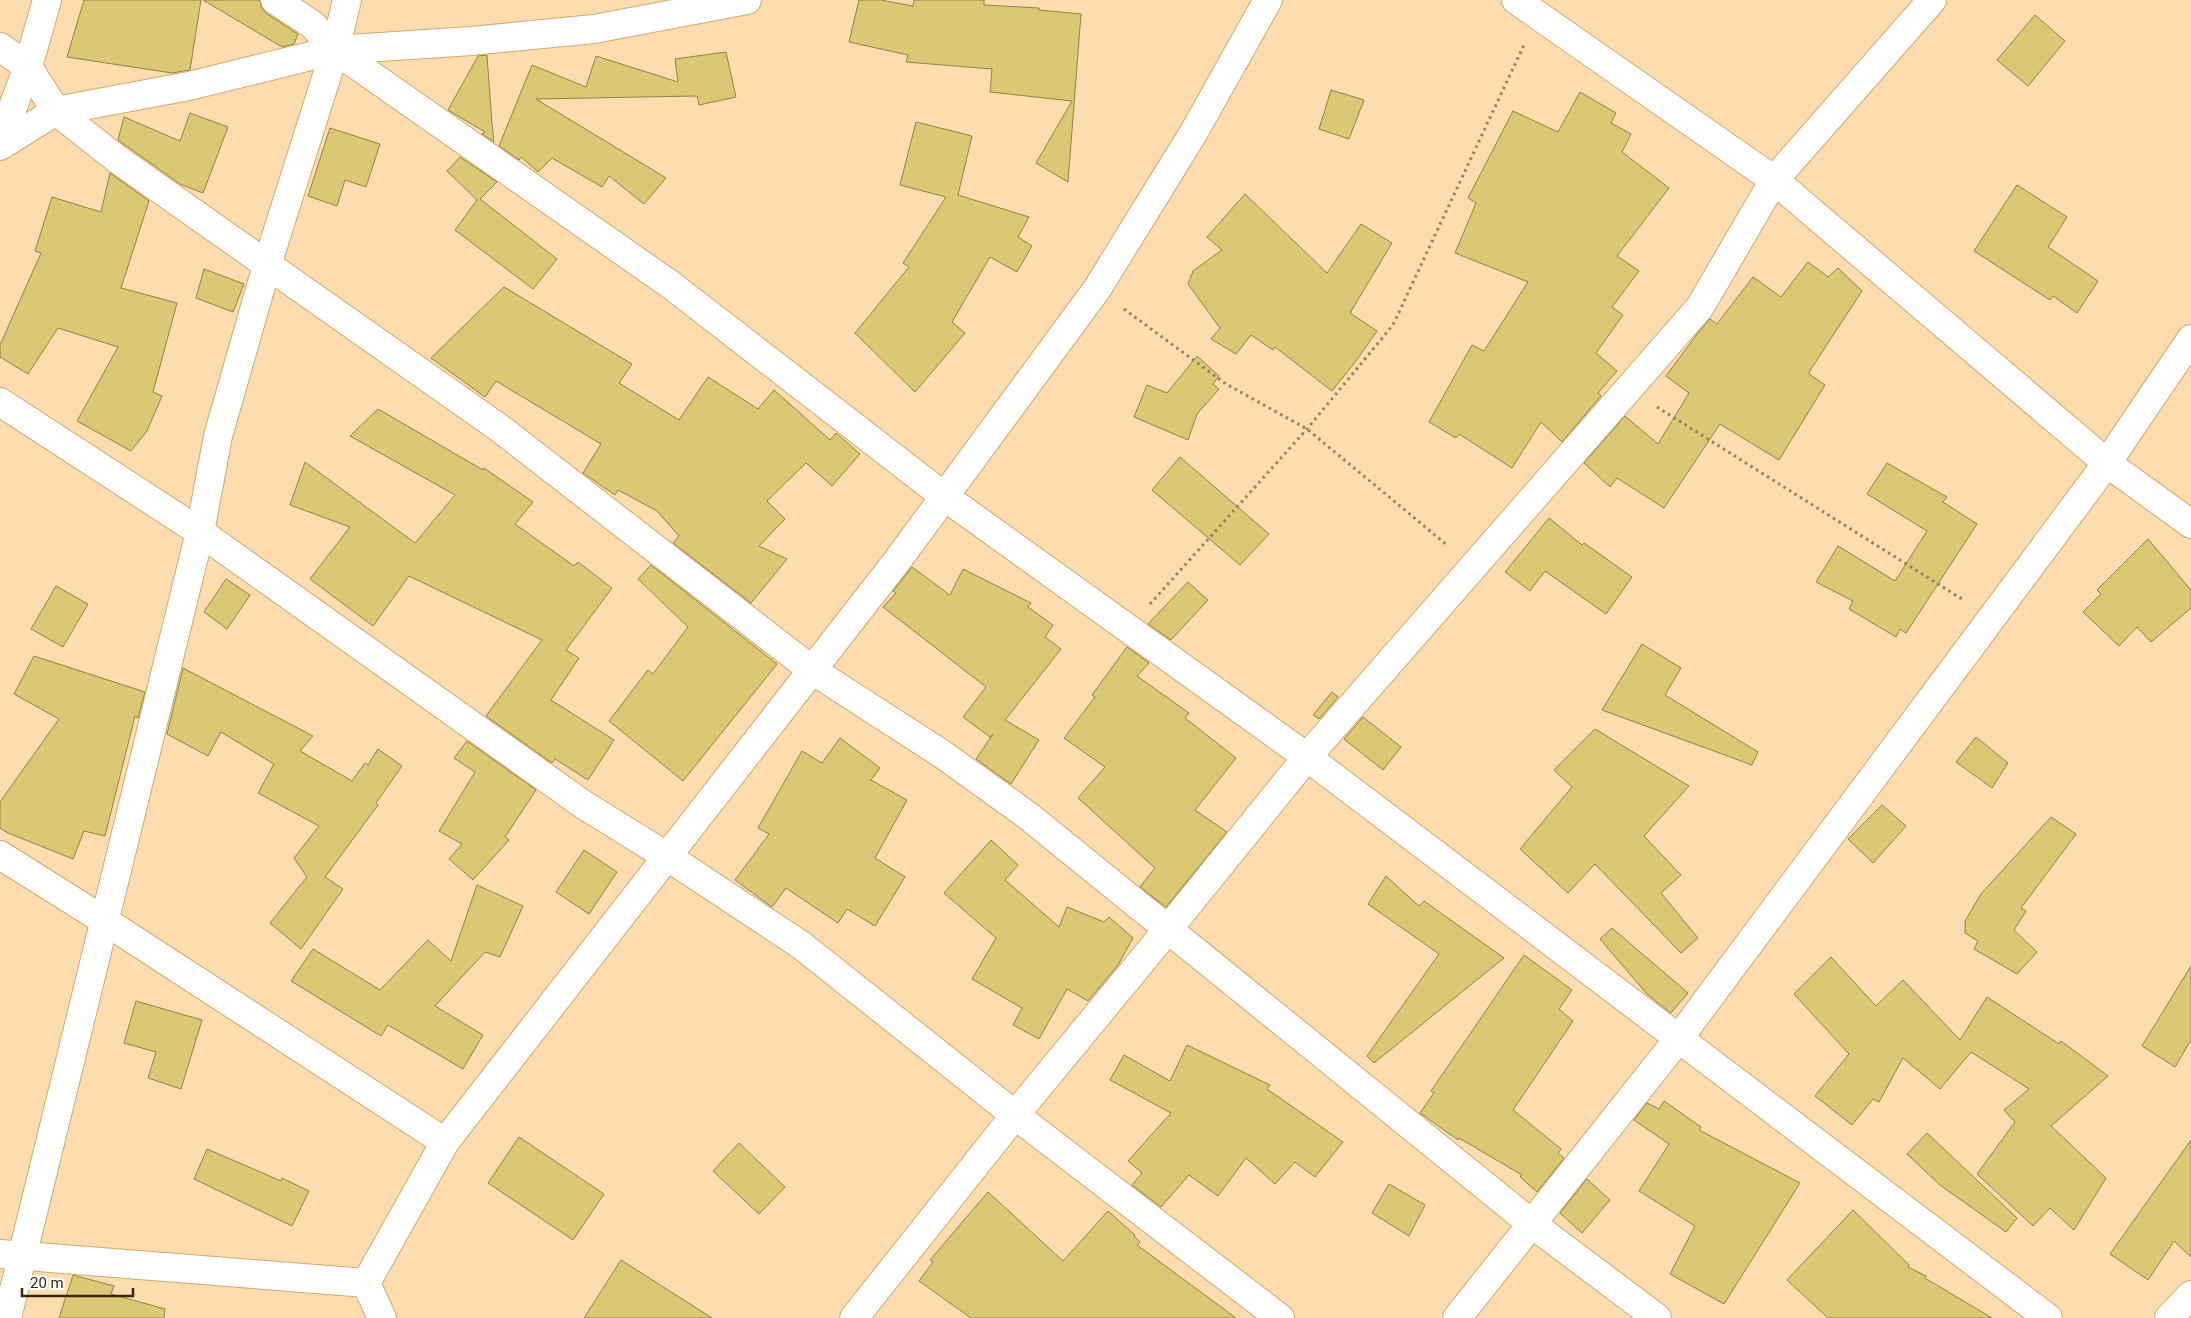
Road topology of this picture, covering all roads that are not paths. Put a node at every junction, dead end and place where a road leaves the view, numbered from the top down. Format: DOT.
graph roads {
  1 [pos="47,0"];
  2 [pos="275,0"];
  3 [pos="347,0"];
  4 [pos="747,0"];
  5 [pos="1268,0"];
  6 [pos="1932,0"];
  7 [pos="1527,8"];
  8 [pos="0,47"];
  9 [pos="335,50"];
  10 [pos="28,67"];
  11 [pos="56,111"];
  12 [pos="0,141"];
  13 [pos="0,146"];
  14 [pos="1774,180"];
  15 [pos="268,265"];
  16 [pos="2191,339"];
  17 [pos="0,402"];
  18 [pos="2107,462"];
  19 [pos="946,497"];
  20 [pos="2191,524"];
  21 [pos="200,532"];
  22 [pos="812,670"];
  23 [pos="1307,757"];
  24 [pos="0,855"];
  25 [pos="668,857"];
  26 [pos="105,921"];
  27 [pos="1170,928"];
  28 [pos="1679,1038"];
  29 [pos="1015,1115"];
  30 [pos="445,1142"];
  31 [pos="1532,1224"];
  32 [pos="12,1256"];
  33 [pos="366,1283"];
  34 [pos="2191,1296"];
  35 [pos="7,1318"];
  36 [pos="382,1318"];
  37 [pos="854,1318"];
  38 [pos="1280,1318"];
  39 [pos="1457,1318"];
  40 [pos="1657,1318"];
  41 [pos="2048,1318"];
  42 [pos="2169,1318"];
  1 -- 10 [label="street"];
  2 -- 9 [label="street"];
  3 -- 9 [label="street"];
  4 -- 9 [label="street"];
  5 -- 19 [label="street"];
  6 -- 14 [label="street"];
  7 -- 14 [label="street"];
  8 -- 10 [label="street"];
  9 -- 11 [label="street"];
  9 -- 15 [label="street"];
  9 -- 19 [label="street"];
  10 -- 11 [label="street"];
  10 -- 12 [label="street"];
  11 -- 13 [label="street"];
  11 -- 15 [label="street"];
  14 -- 18 [label="street"];
  14 -- 23 [label="street"];
  15 -- 21 [label="street"];
  15 -- 22 [label="street"];
  16 -- 18 [label="street"];
  17 -- 21 [label="street"];
  18 -- 20 [label="street"];
  18 -- 28 [label="street"];
  19 -- 22 [label="street"];
  19 -- 23 [label="street"];
  21 -- 25 [label="street"];
  21 -- 26 [label="street"];
  22 -- 25 [label="street"];
  22 -- 27 [label="street"];
  23 -- 27 [label="street"];
  23 -- 28 [label="street"];
  24 -- 26 [label="street"];
  25 -- 29 [label="street"];
  25 -- 30 [label="street"];
  26 -- 30 [label="street"];
  26 -- 32 [label="street"];
  27 -- 29 [label="street"];
  27 -- 31 [label="street"];
  28 -- 31 [label="street"];
  28 -- 41 [label="street"];
  29 -- 37 [label="street"];
  29 -- 38 [label="street"];
  30 -- 33 [label="street"];
  31 -- 39 [label="street"];
  31 -- 40 [label="street"];
  32 -- 33 [label="street"];
  32 -- 35 [label="street"];
  33 -- 36 [label="street"];
  34 -- 42 [label="street"];
}
